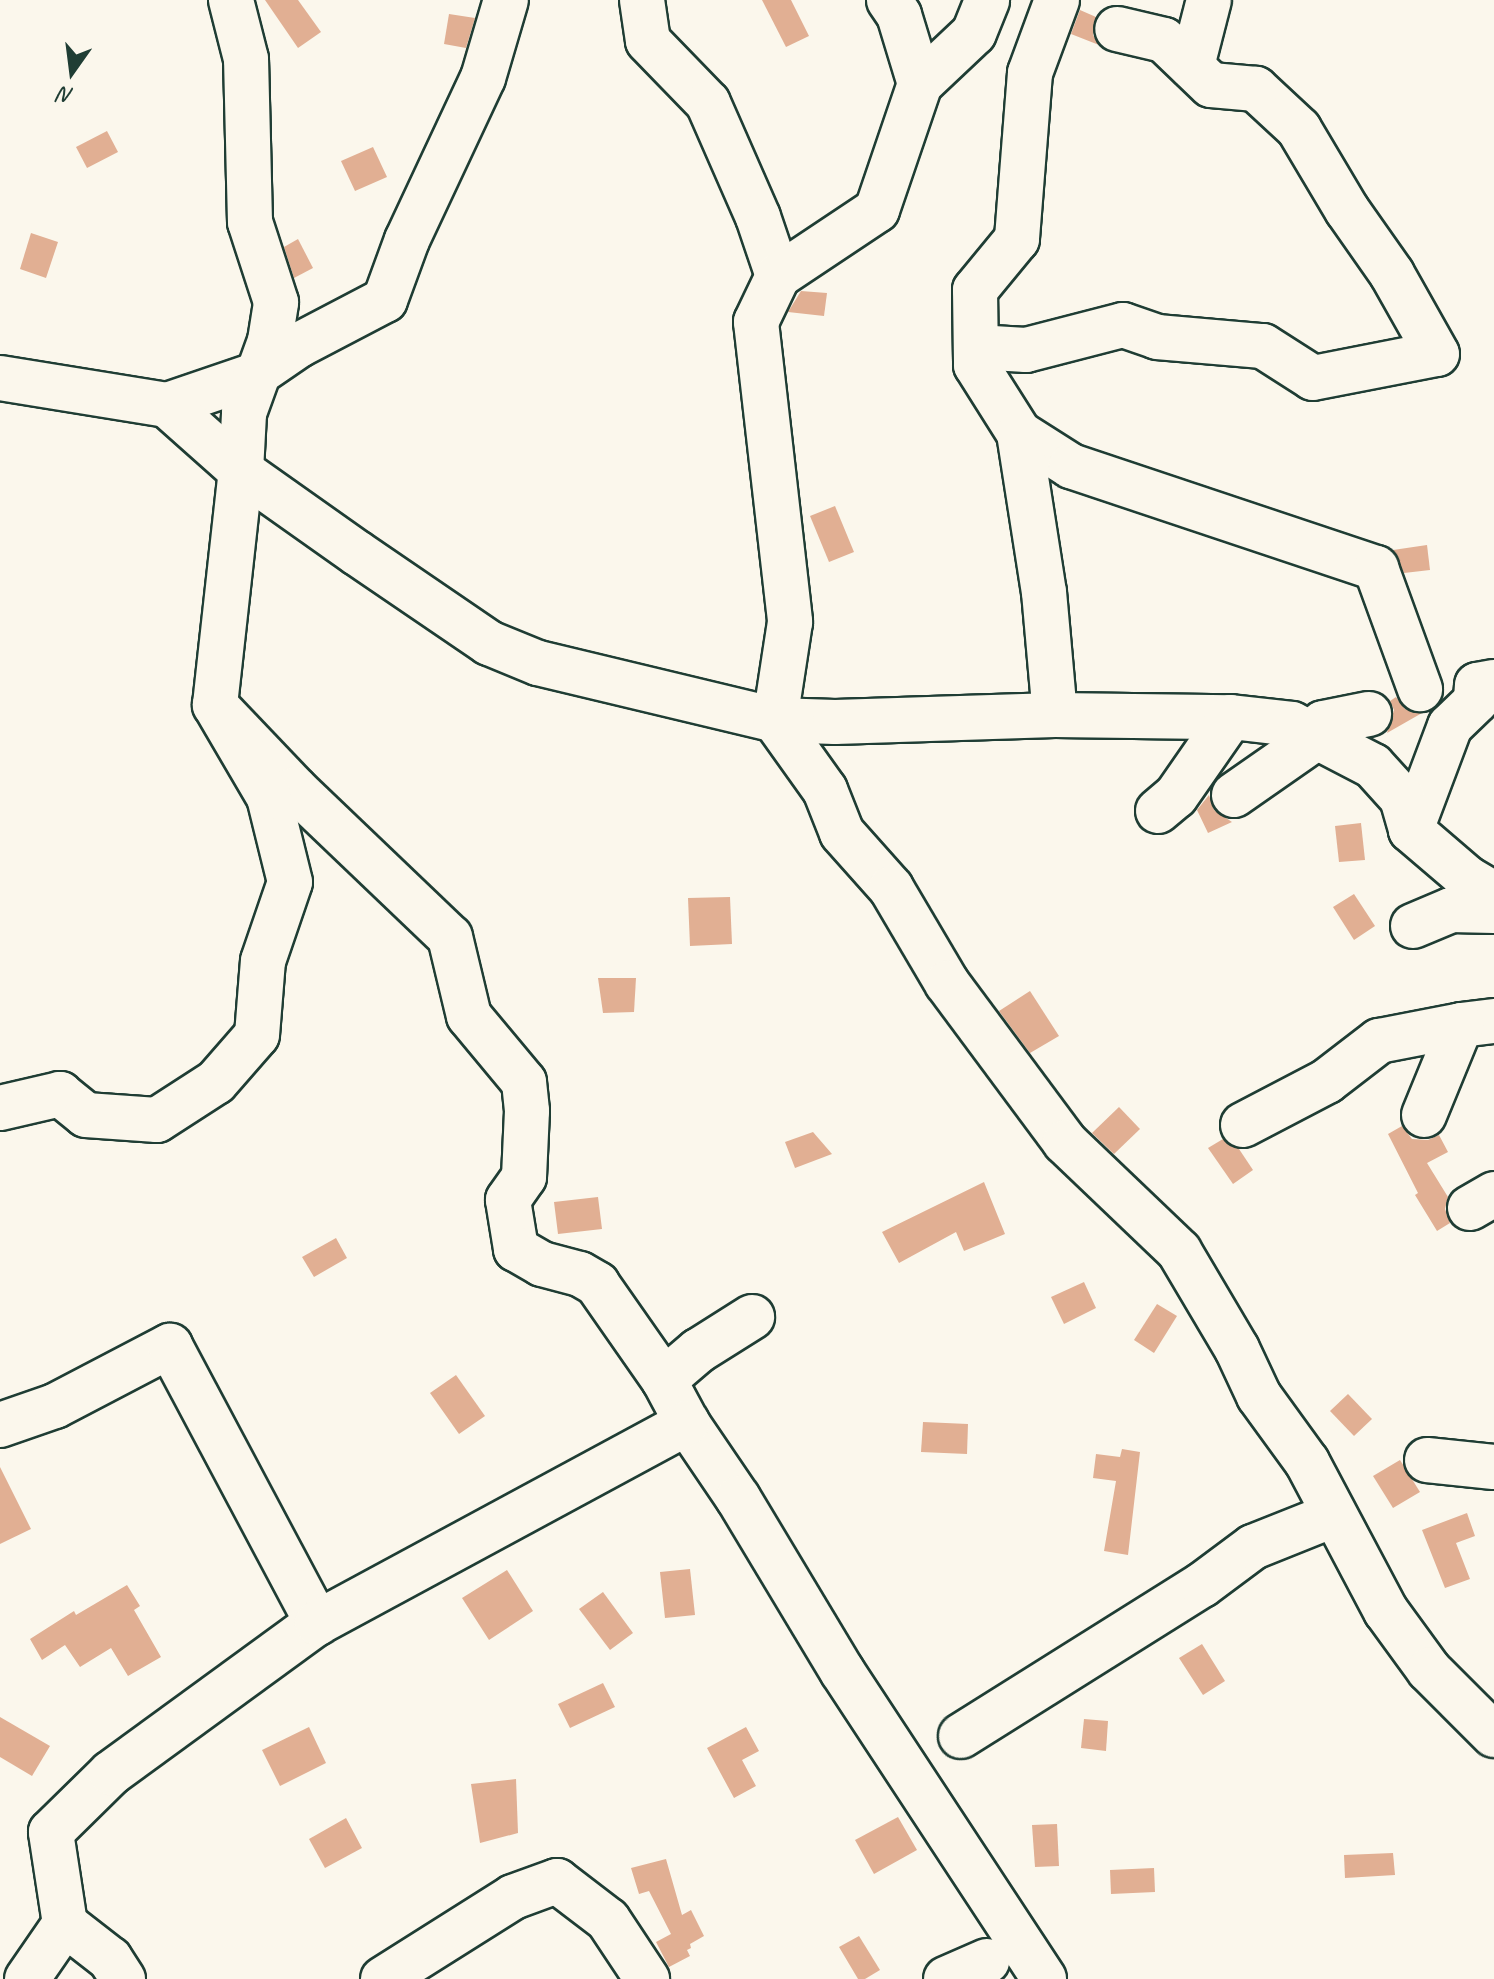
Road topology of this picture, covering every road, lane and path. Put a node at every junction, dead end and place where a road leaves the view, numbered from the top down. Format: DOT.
graph roads {
  1 [pos="231,0"];
  2 [pos="506,0"];
  3 [pos="642,0"];
  4 [pos="889,0"];
  5 [pos="987,0"];
  6 [pos="1057,0"];
  7 [pos="1209,0"];
  8 [pos="1117,29"];
  9 [pos="1192,66"];
  10 [pos="920,84"];
  11 [pos="778,276"];
  12 [pos="976,347"];
  13 [pos="255,375"];
  14 [pos="0,378"];
  15 [pos="167,405"];
  16 [pos="1019,433"];
  17 [pos="241,471"];
  18 [pos="1494,682"];
  19 [pos="1420,689"];
  20 [pos="215,705"];
  21 [pos="1369,714"];
  22 [pos="1055,715"];
  23 [pos="1231,717"];
  24 [pos="775,720"];
  25 [pos="1317,737"];
  26 [pos="1234,795"];
  27 [pos="1158,811"];
  28 [pos="1411,830"];
  29 [pos="1494,894"];
  30 [pos="1494,911"];
  31 [pos="1413,926"];
  32 [pos="1477,1023"];
  33 [pos="0,1108"];
  34 [pos="1424,1115"];
  35 [pos="1243,1125"];
  36 [pos="752,1317"];
  37 [pos="664,1380"];
  38 [pos="687,1423"];
  39 [pos="0,1425"];
  40 [pos="1427,1460"];
  41 [pos="1494,1467"];
  42 [pos="1333,1515"];
  43 [pos="317,1623"];
  44 [pos="1494,1735"];
  45 [pos="961,1736"];
  46 [pos="65,1924"];
  47 [pos="987,1961"];
  48 [pos="27,1979"];
  49 [pos="123,1979"];
  50 [pos="383,1979"];
  51 [pos="647,1979"];
  52 [pos="946,1979"];
  53 [pos="1044,1979"];
  1 -- 13 [label="street"];
  2 -- 13 [label="street"];
  3 -- 11 [label="street"];
  4 -- 10 [label="street"];
  5 -- 10 [label="street"];
  6 -- 12 [label="street"];
  7 -- 9 [label="street"];
  8 -- 9 [label="street"];
  9 -- 12 [label="street"];
  10 -- 11 [label="street"];
  11 -- 24 [label="street"];
  12 -- 16 [label="street"];
  13 -- 15 [label="street"];
  13 -- 17 [label="street"];
  14 -- 15 [label="street"];
  15 -- 17 [label="street"];
  16 -- 19 [label="street"];
  16 -- 22 [label="street"];
  17 -- 20 [label="street"];
  17 -- 24 [label="street"];
  18 -- 28 [label="street"];
  20 -- 33 [label="street"];
  20 -- 37 [label="street"];
  21 -- 25 [label="street"];
  22 -- 23 [label="street"];
  22 -- 24 [label="street"];
  23 -- 25 [label="street"];
  23 -- 27 [label="street"];
  24 -- 42 [label="street"];
  25 -- 26 [label="street"];
  25 -- 28 [label="street"];
  28 -- 29 [label="street"];
  30 -- 31 [label="street"];
  32 -- 34 [label="street"];
  32 -- 35 [label="street"];
  36 -- 37 [label="street"];
  37 -- 38 [label="street"];
  38 -- 43 [label="street"];
  38 -- 53 [label="street"];
  39 -- 43 [label="street"];
  40 -- 41 [label="street"];
  42 -- 44 [label="street"];
  42 -- 45 [label="street"];
  43 -- 46 [label="street"];
  46 -- 48 [label="street"];
  46 -- 49 [label="street"];
  47 -- 52 [label="street"];
  50 -- 51 [label="street"];
}
